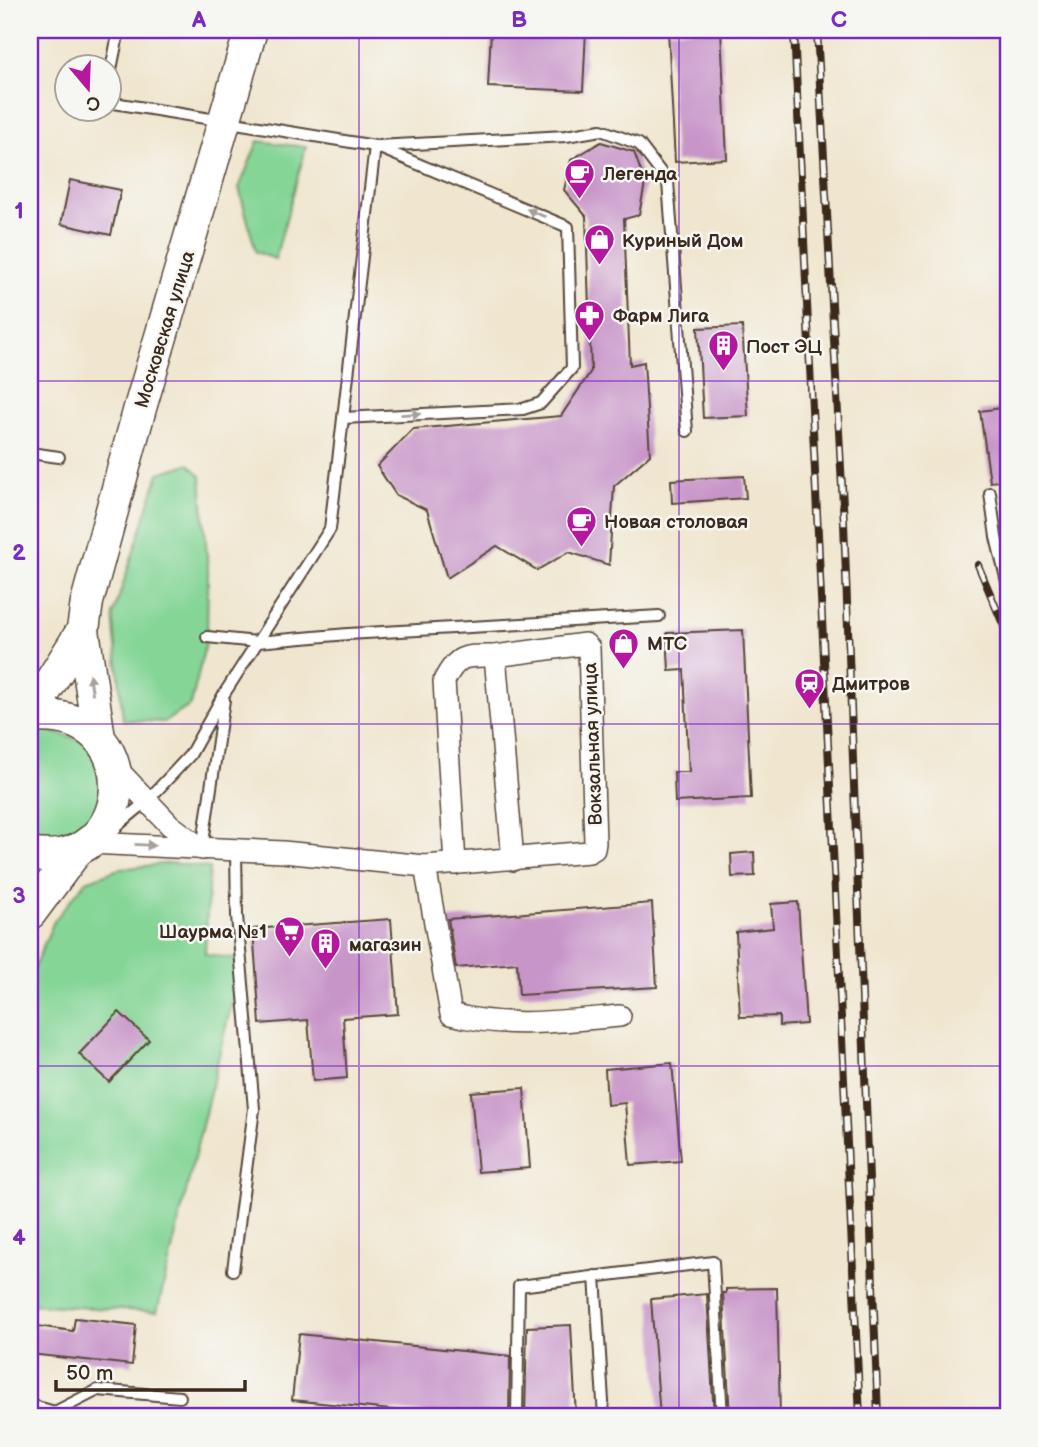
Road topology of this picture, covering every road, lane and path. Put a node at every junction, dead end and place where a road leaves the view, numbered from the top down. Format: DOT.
graph roads {
  1 [pos="119,30"];
  2 [pos="251,30"];
  3 [pos="115,52"];
  4 [pos="122,104"];
  5 [pos="226,123"];
  6 [pos="375,146"];
  7 [pos="343,418"];
  8 [pos="687,431"];
  9 [pos="30,453"];
  10 [pos="59,457"];
  11 [pos="990,493"];
  12 [pos="1008,586"];
  13 [pos="659,616"];
  14 [pos="83,630"];
  15 [pos="207,637"];
  16 [pos="257,642"];
  17 [pos="495,656"];
  18 [pos="224,694"];
  19 [pos="30,716"];
  20 [pos="99,738"];
  21 [pos="115,767"];
  22 [pos="147,801"];
  23 [pos="83,846"];
  24 [pos="202,849"];
  25 [pos="236,850"];
  26 [pos="30,854"];
  27 [pos="513,860"];
  28 [pos="454,864"];
  29 [pos="425,866"];
  30 [pos="30,913"];
  31 [pos="620,1016"];
  32 [pos="233,1270"];
  33 [pos="595,1276"];
  34 [pos="180,1397"];
  35 [pos="30,1405"];
  36 [pos="517,1417"];
  37 [pos="604,1417"];
  38 [pos="722,1417"];
  1 -- 3 [label="lane"];
  2 -- 5 [label="main road, Московская улица"];
  4 -- 5 [label="lane"];
  5 -- 6 [label="lane"];
  5 -- 14 [label="main road, Московская улица"];
  6 -- 7 [label="lane"];
  7 -- 6 [label="lane, one-way"];
  6 -- 8 [label="lane"];
  7 -- 16 [label="lane"];
  9 -- 10 [label="lane"];
  11 -- 12 [label="lane"];
  13 -- 16 [label="lane"];
  14 -- 19 [label="main road, Московская улица"];
  20 -- 14 [label="main road, Московская улица, one-way"];
  15 -- 16 [label="lane"];
  16 -- 18 [label="lane"];
  17 -- 27 [label="street"];
  17 -- 27 [label="street, Вокзальная улица"];
  17 -- 28 [label="street"];
  18 -- 22 [label="lane"];
  18 -- 24 [label="lane"];
  19 -- 20 [label="main road, Московская улица"];
  20 -- 21 [label="main road, Московская улица"];
  21 -- 22 [label="street"];
  21 -- 23 [label="main road, Московская улица"];
  22 -- 23 [label="lane"];
  22 -- 24 [label="street"];
  23 -- 24 [label="street, Вокзальная улица, one-way"];
  23 -- 26 [label="main road"];
  23 -- 30 [label="main road, Московская улица"];
  24 -- 25 [label="street, Вокзальная улица"];
  25 -- 29 [label="street, Вокзальная улица"];
  25 -- 32 [label="lane"];
  27 -- 28 [label="street, Вокзальная улица"];
  28 -- 29 [label="street, Вокзальная улица"];
  29 -- 31 [label="street"];
  33 -- 36 [label="lane"];
  33 -- 37 [label="lane"];
  33 -- 38 [label="lane"];
  34 -- 35 [label="lane"];
}
